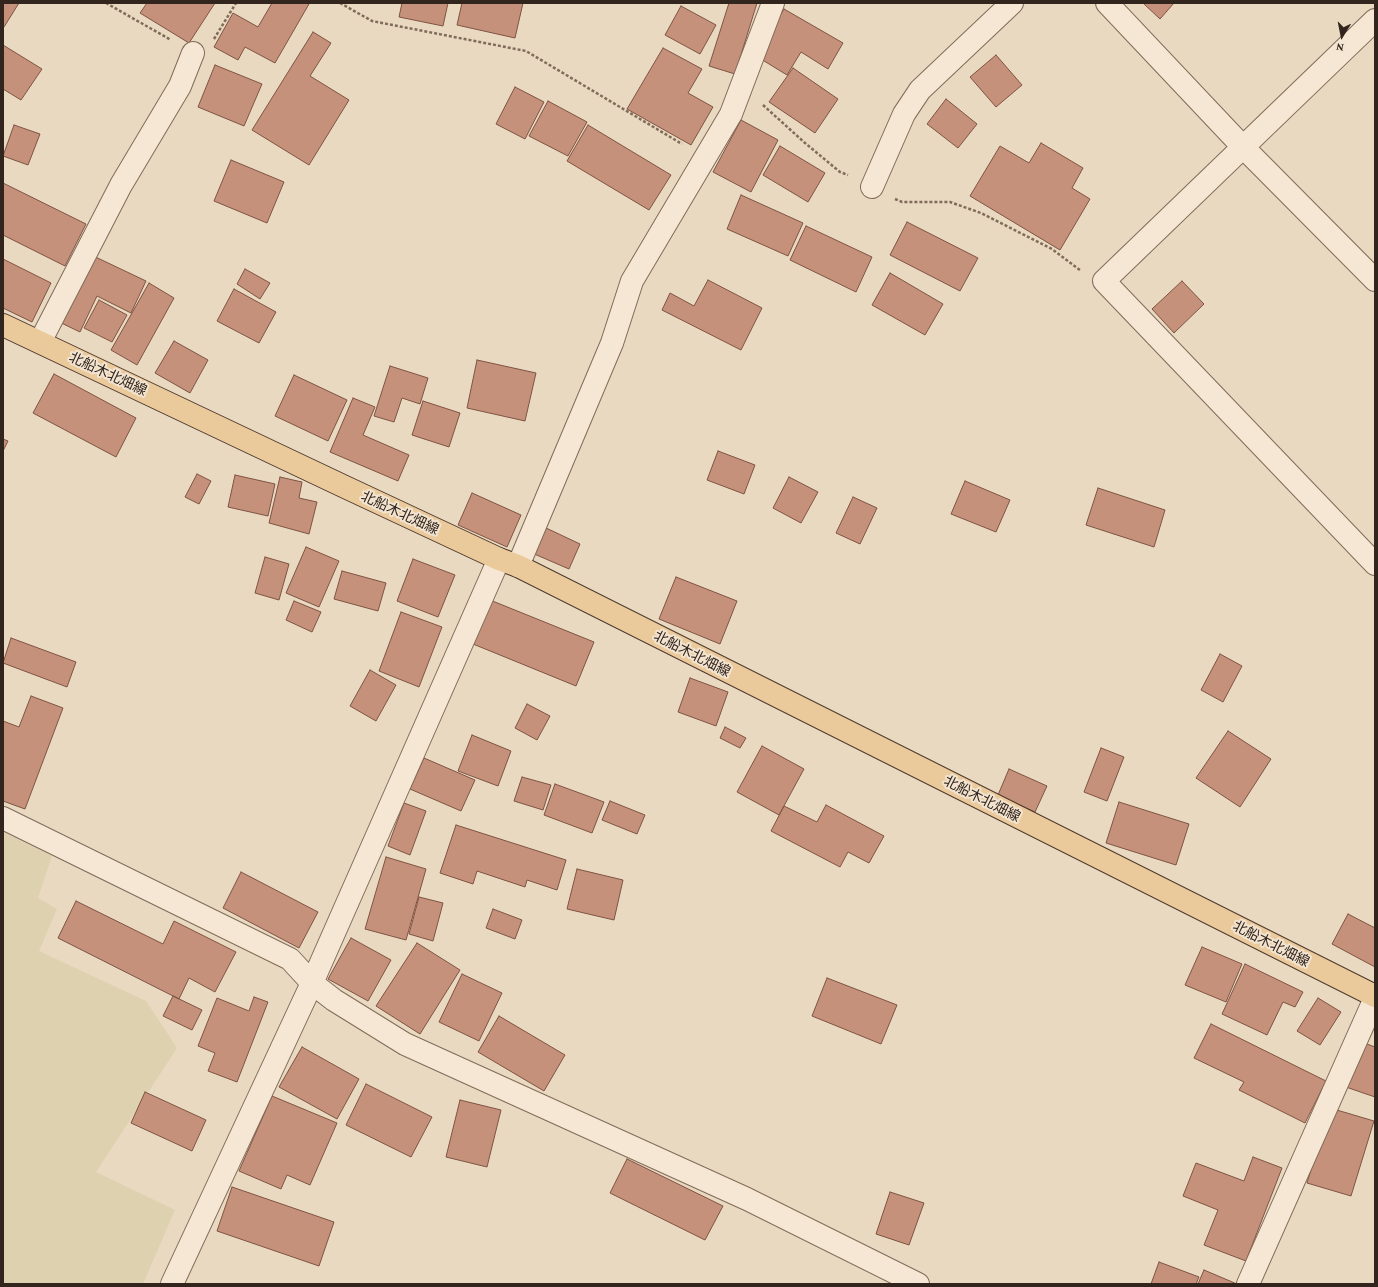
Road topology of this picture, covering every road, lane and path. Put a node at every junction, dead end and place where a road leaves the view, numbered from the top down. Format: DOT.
graph roads {
  1 [pos="340,3"];
  2 [pos="773,3"];
  3 [pos="1012,3"];
  4 [pos="1107,3"];
  5 [pos="1375,20"];
  6 [pos="193,53"];
  7 [pos="742,86"];
  8 [pos="1243,147"];
  9 [pos="704,157"];
  10 [pos="872,188"];
  11 [pos="1375,280"];
  12 [pos="1104,281"];
  13 [pos="3,324"];
  14 [pos="40,342"];
  15 [pos="509,563"];
  16 [pos="1375,564"];
  17 [pos="3,818"];
  18 [pos="312,983"];
  19 [pos="1375,997"];
  20 [pos="172,1284"];
  21 [pos="918,1284"];
  22 [pos="1248,1284"];
  1 -- 9 [label="path"];
  2 -- 7 [label="street"];
  3 -- 10 [label="street"];
  4 -- 8 [label="street"];
  5 -- 8 [label="street"];
  6 -- 14 [label="street"];
  7 -- 9 [label="street"];
  7 -- 10 [label="path"];
  8 -- 11 [label="street"];
  8 -- 12 [label="street"];
  9 -- 15 [label="street"];
  10 -- 12 [label="path"];
  12 -- 16 [label="street"];
  13 -- 14 [label="main road, 北船木北畑線"];
  14 -- 15 [label="main road, 北船木北畑線"];
  15 -- 18 [label="street"];
  15 -- 19 [label="main road, 北船木北畑線"];
  17 -- 18 [label="street"];
  18 -- 20 [label="street"];
  18 -- 21 [label="street"];
  19 -- 22 [label="street"];
}
